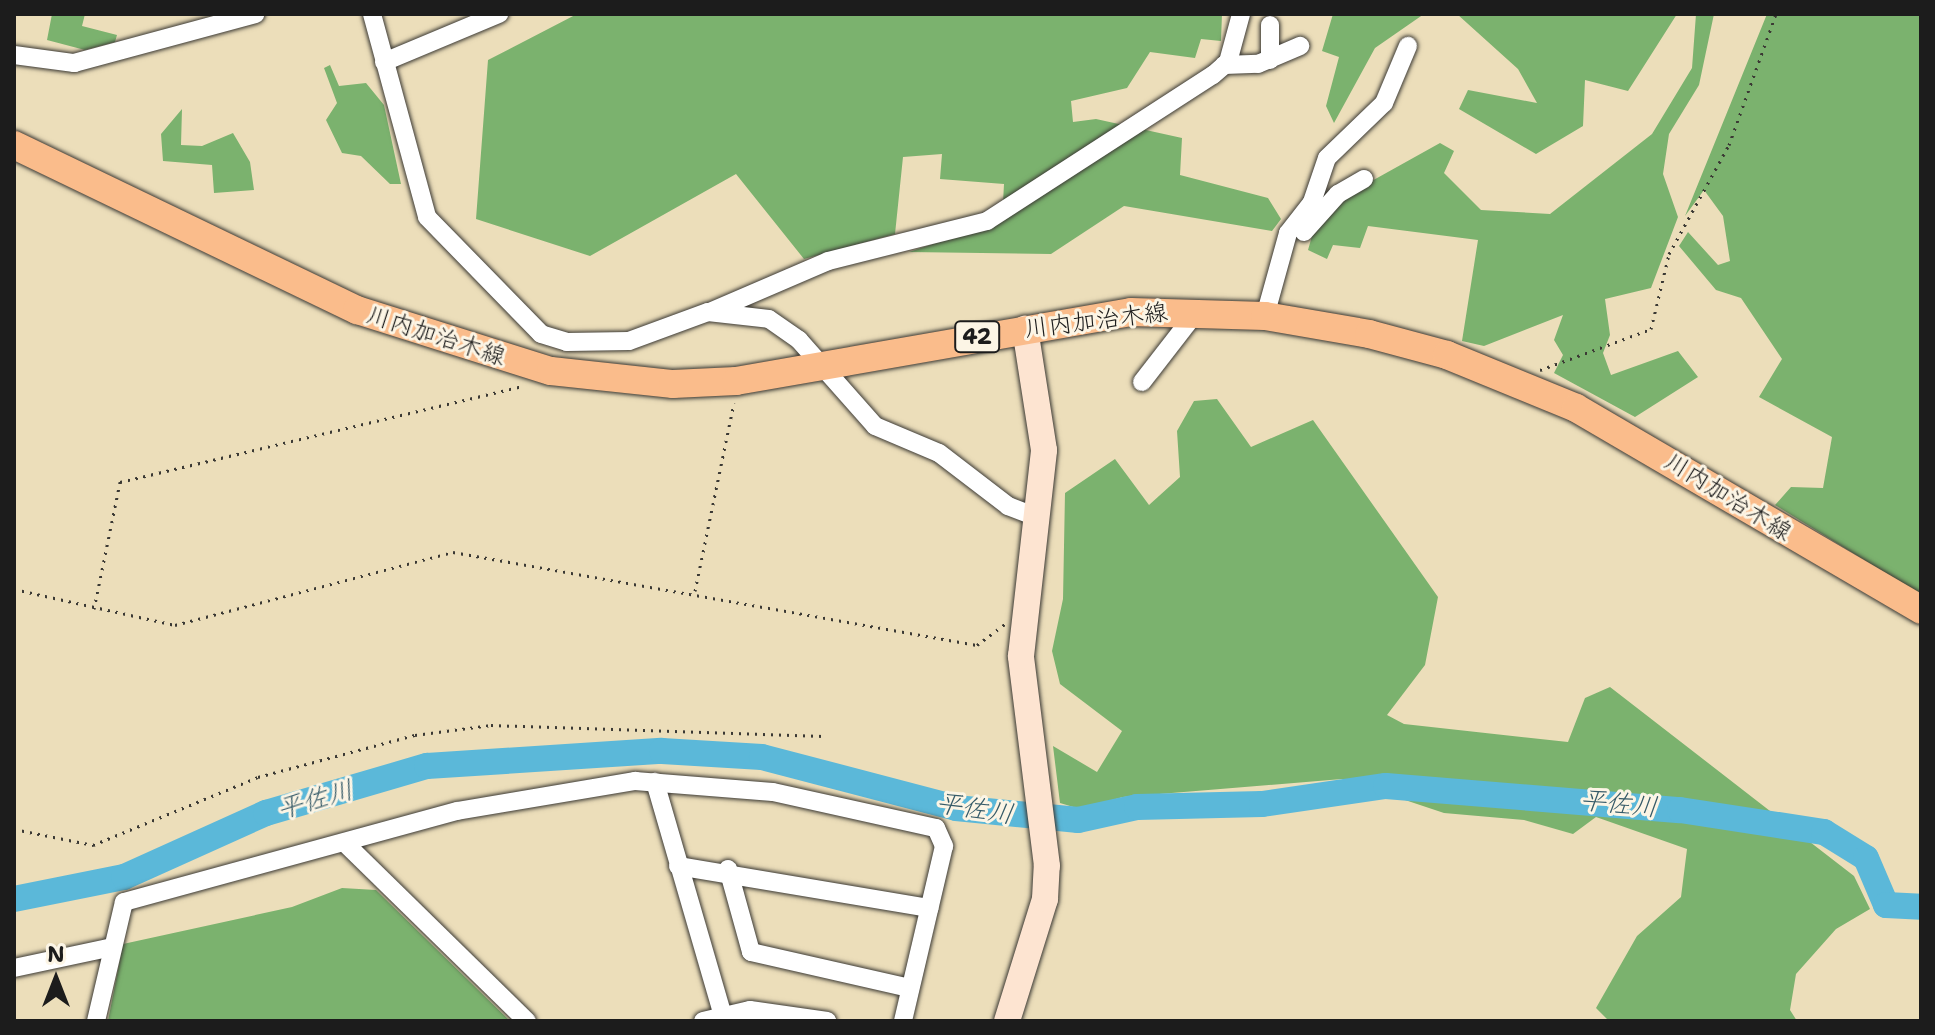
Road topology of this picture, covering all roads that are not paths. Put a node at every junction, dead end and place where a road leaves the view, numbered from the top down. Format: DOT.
graph roads {
  1 [pos="255,14"];
  2 [pos="372,14"];
  3 [pos="499,14"];
  4 [pos="1241,14"];
  5 [pos="223,18"];
  6 [pos="1270,25"];
  7 [pos="1300,46"];
  8 [pos="1408,46"];
  9 [pos="14,55"];
  10 [pos="1270,60"];
  11 [pos="384,62"];
  12 [pos="1224,65"];
  13 [pos="14,145"];
  14 [pos="1364,179"];
  15 [pos="1277,270"];
  16 [pos="1197,311"];
  17 [pos="708,312"];
  18 [pos="1265,316"];
  19 [pos="1025,328"];
  20 [pos="819,366"];
  21 [pos="1142,382"];
  22 [pos="1039,518"];
  23 [pos="1921,610"];
  24 [pos="655,782"];
  25 [pos="347,845"];
  26 [pos="678,866"];
  27 [pos="728,869"];
  28 [pos="930,908"];
  29 [pos="108,948"];
  30 [pos="14,968"];
  31 [pos="909,988"];
  32 [pos="722,1013"];
  33 [pos="96,1021"];
  34 [pos="527,1021"];
  35 [pos="703,1021"];
  36 [pos="827,1021"];
  37 [pos="903,1021"];
  38 [pos="1007,1021"];
  1 -- 5 [label="street"];
  2 -- 11 [label="street"];
  3 -- 11 [label="street"];
  4 -- 12 [label="street"];
  5 -- 9 [label="street"];
  6 -- 10 [label="street"];
  7 -- 10 [label="street"];
  8 -- 15 [label="street"];
  10 -- 12 [label="street"];
  11 -- 17 [label="street"];
  12 -- 17 [label="street"];
  13 -- 20 [label="main road, 川内加治木線 / 42"];
  14 -- 15 [label="street"];
  15 -- 18 [label="street"];
  16 -- 18 [label="main road, 川内加治木線 / 42"];
  16 -- 19 [label="main road, 川内加治木線 / 42"];
  16 -- 21 [label="street"];
  17 -- 20 [label="street"];
  18 -- 23 [label="main road, 川内加治木線 / 42"];
  19 -- 20 [label="main road, 川内加治木線 / 42"];
  19 -- 22 [label="street"];
  20 -- 22 [label="street"];
  22 -- 38 [label="street"];
  24 -- 25 [label="street"];
  24 -- 26 [label="street"];
  24 -- 28 [label="street"];
  25 -- 29 [label="street"];
  25 -- 34 [label="street"];
  26 -- 27 [label="street"];
  26 -- 32 [label="street"];
  27 -- 28 [label="street"];
  27 -- 31 [label="street"];
  28 -- 31 [label="street"];
  29 -- 30 [label="street"];
  29 -- 33 [label="street"];
  31 -- 37 [label="street"];
  32 -- 35 [label="street"];
  32 -- 36 [label="street"];
}
